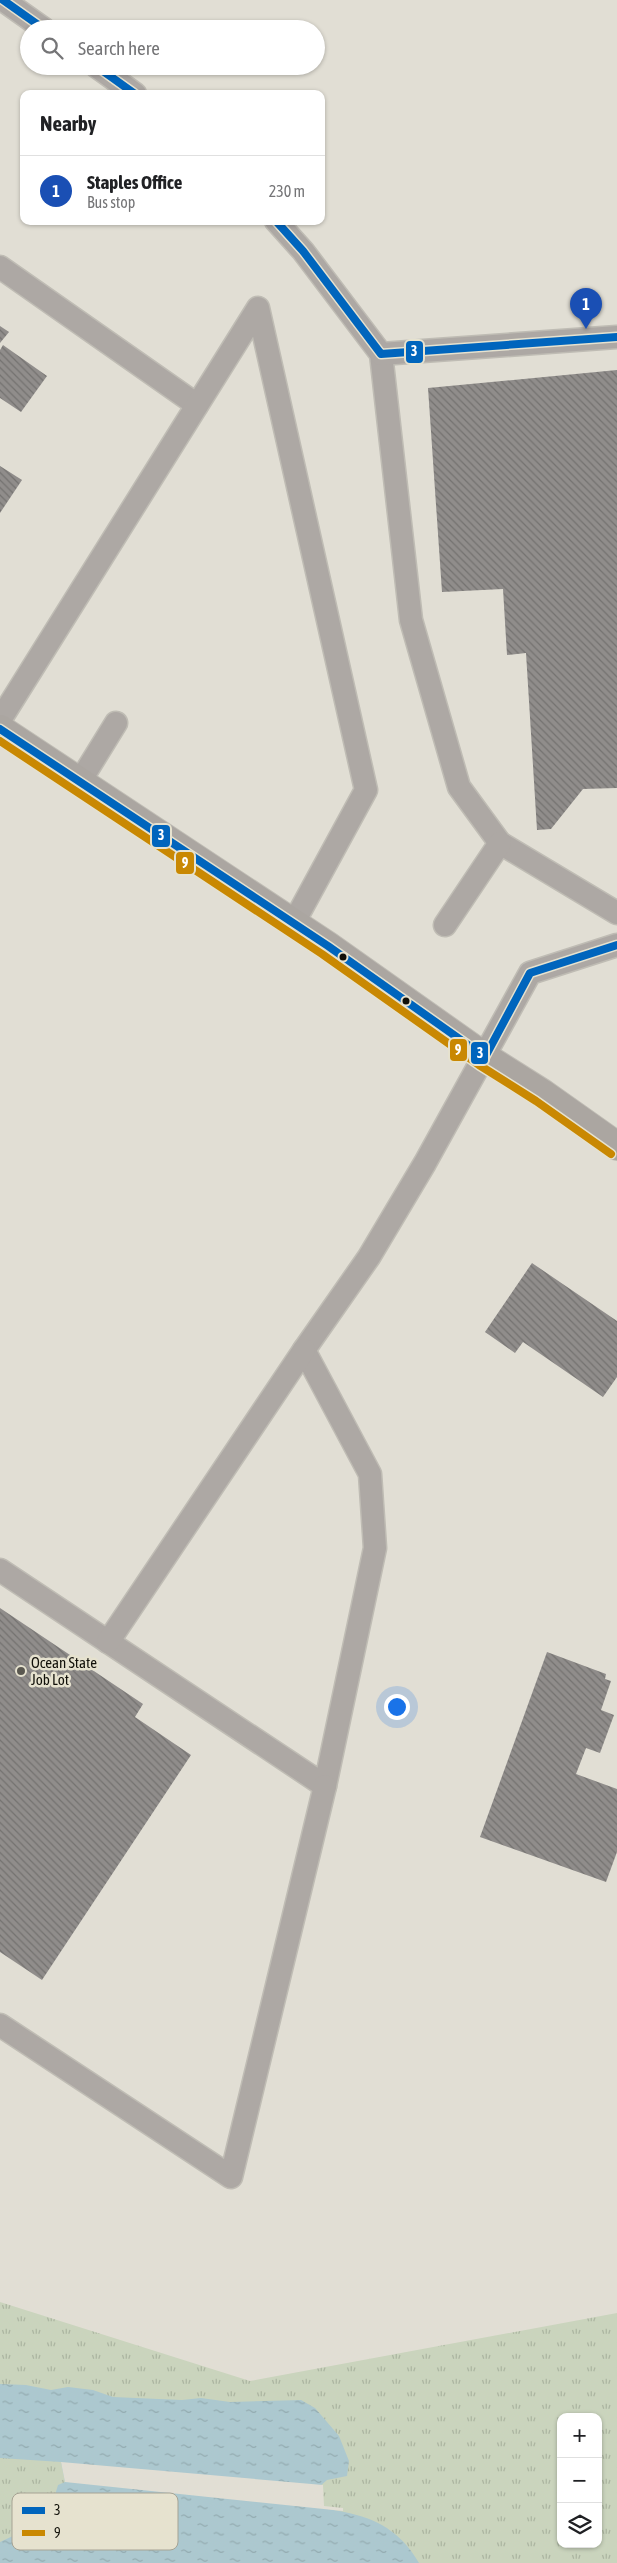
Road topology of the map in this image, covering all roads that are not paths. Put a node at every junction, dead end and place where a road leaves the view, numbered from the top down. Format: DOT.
graph roads {
  1 [pos="3,0"];
  2 [pos="31,20"];
  3 [pos="109,75"];
  4 [pos="129,90"];
  5 [pos="280,225"];
  6 [pos="0,267"];
  7 [pos="617,337"];
  8 [pos="381,354"];
  9 [pos="197,404"];
  10 [pos="0,720"];
  11 [pos="116,723"];
  12 [pos="0,729"];
  13 [pos="79,783"];
  14 [pos="500,843"];
  15 [pos="617,913"];
  16 [pos="293,924"];
  17 [pos="445,925"];
  18 [pos="617,945"];
  19 [pos="484,1057"];
  20 [pos="617,1146"];
  21 [pos="304,1350"];
  22 [pos="0,1570"];
  23 [pos="108,1642"];
  24 [pos="325,1786"];
  25 [pos="0,2025"];
  1 -- 2 [label="lane"];
  3 -- 4 [label="lane"];
  5 -- 8 [label="lane"];
  6 -- 9 [label="lane"];
  7 -- 8 [label="lane"];
  8 -- 14 [label="lane"];
  9 -- 10 [label="lane"];
  9 -- 16 [label="lane"];
  11 -- 13 [label="lane"];
  12 -- 13 [label="main road"];
  13 -- 16 [label="main road"];
  14 -- 15 [label="lane"];
  14 -- 17 [label="lane"];
  16 -- 19 [label="main road"];
  18 -- 19 [label="lane"];
  19 -- 20 [label="main road"];
  19 -- 21 [label="lane"];
  21 -- 23 [label="lane"];
  21 -- 24 [label="lane"];
  22 -- 23 [label="lane"];
  23 -- 24 [label="lane"];
  24 -- 25 [label="lane"];
}
